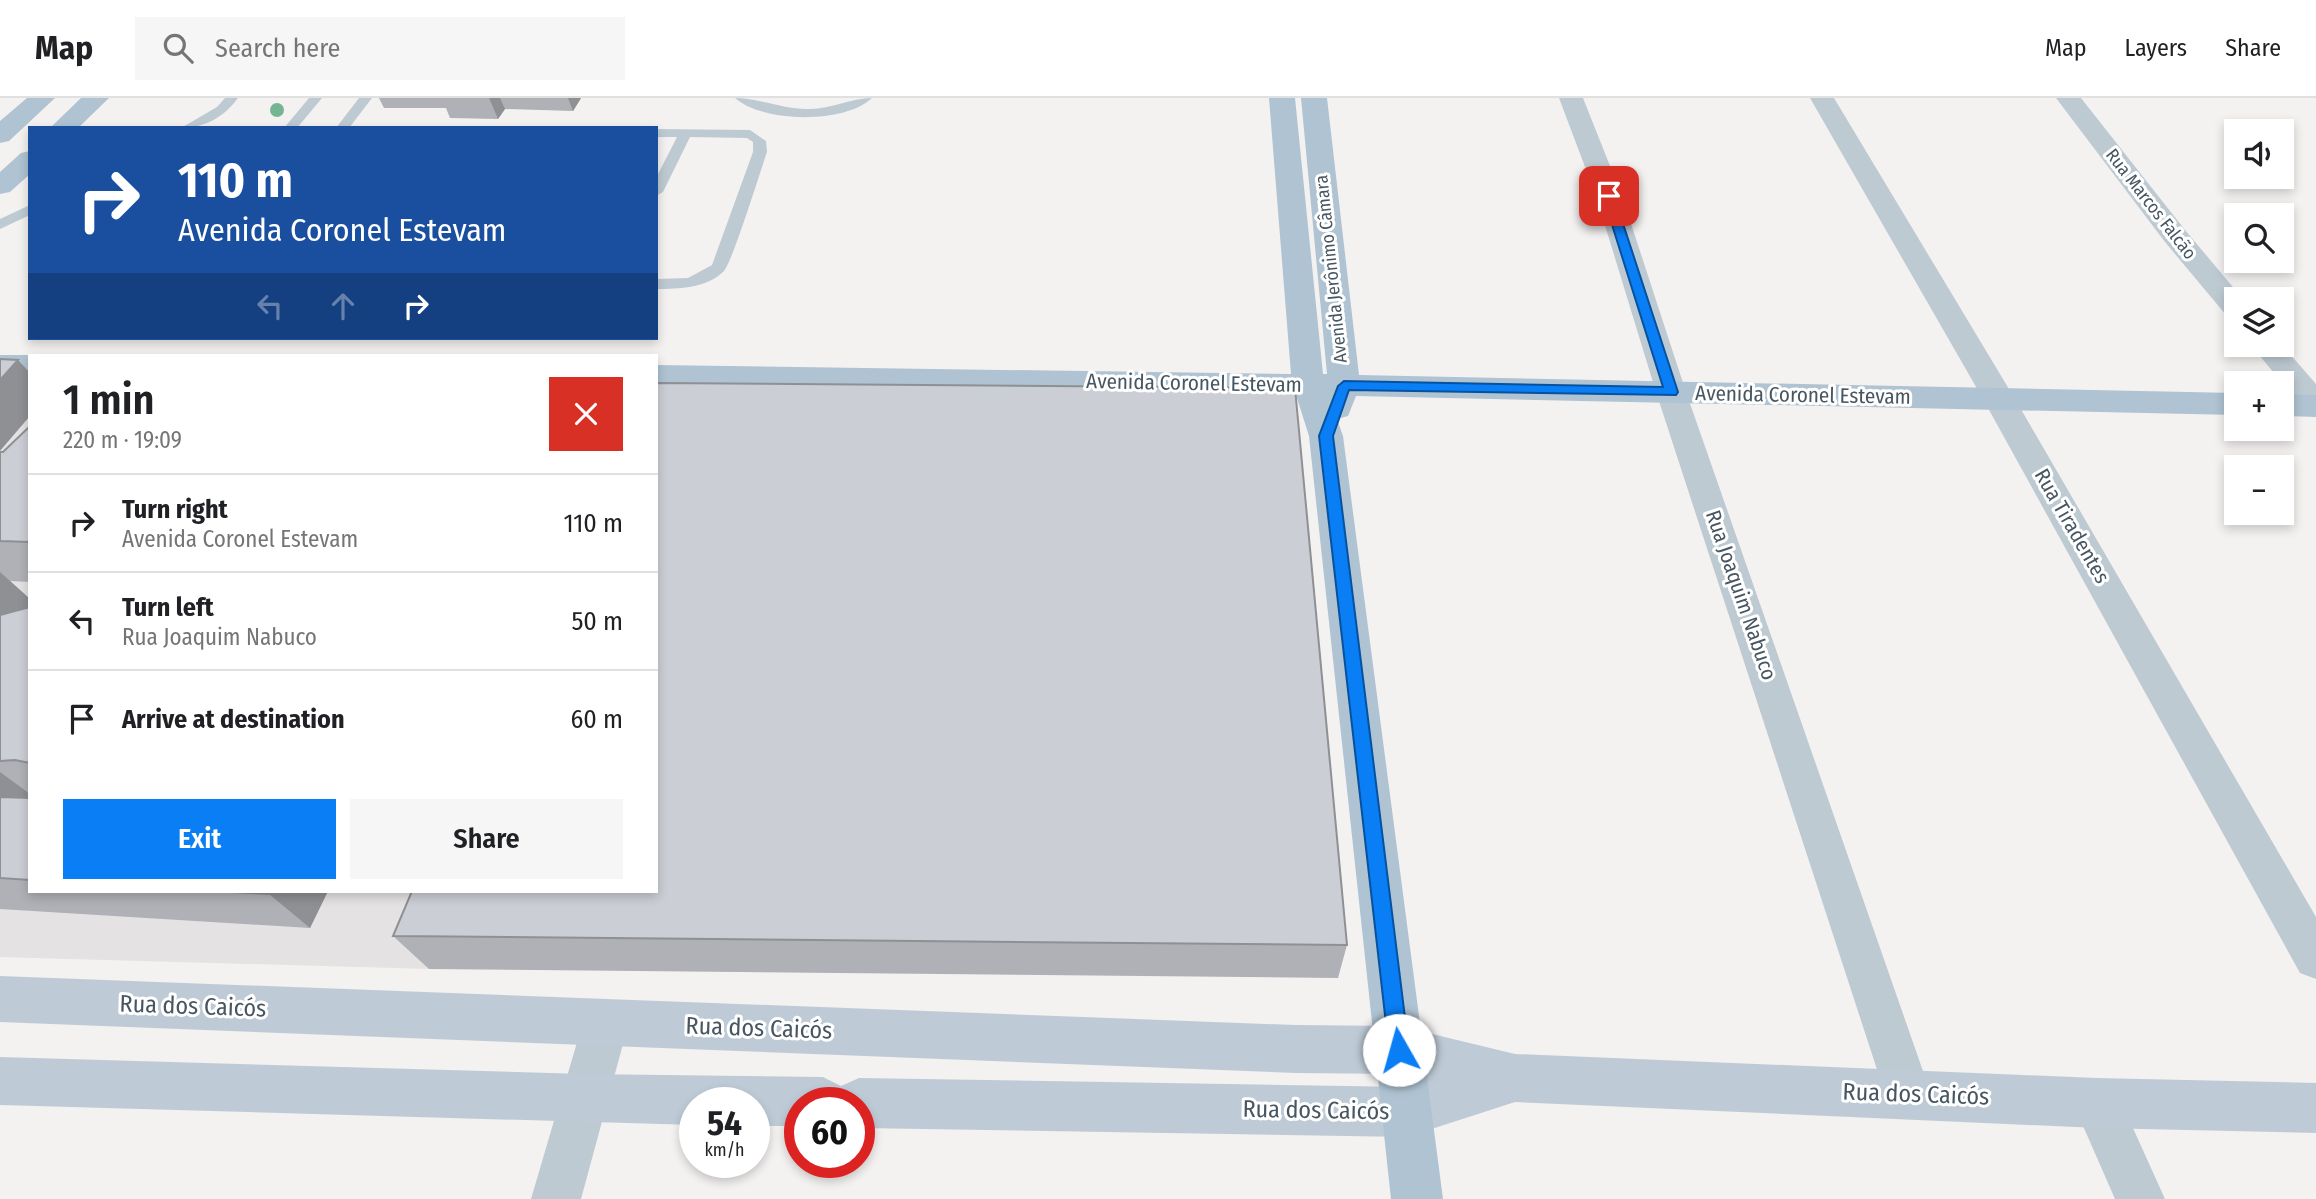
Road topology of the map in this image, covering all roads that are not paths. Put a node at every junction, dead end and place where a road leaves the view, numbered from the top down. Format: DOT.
graph roads {
  1 [pos="41,98"];
  2 [pos="96,98"];
  3 [pos="232,98"];
  4 [pos="316,98"];
  5 [pos="366,98"];
  6 [pos="741,98"];
  7 [pos="866,98"];
  8 [pos="1282,98"];
  9 [pos="1314,98"];
  10 [pos="1571,98"];
  11 [pos="1822,98"];
  12 [pos="2068,98"];
  13 [pos="65,126"];
  14 [pos="191,126"];
  15 [pos="292,126"];
  16 [pos="344,126"];
  17 [pos="658,133"];
  18 [pos="686,133"];
  19 [pos="0,135"];
  20 [pos="28,161"];
  21 [pos="0,186"];
  22 [pos="658,188"];
  23 [pos="28,210"];
  24 [pos="28,222"];
  25 [pos="0,227"];
  26 [pos="658,284"];
  27 [pos="2224,295"];
  28 [pos="2276,357"];
  29 [pos="0,365"];
  30 [pos="28,365"];
  31 [pos="658,375"];
  32 [pos="1309,385"];
  33 [pos="1344,386"];
  34 [pos="1671,392"];
  35 [pos="1999,399"];
  36 [pos="2224,404"];
  37 [pos="2294,405"];
  38 [pos="2316,405"];
  39 [pos="1326,436"];
  40 [pos="2316,958"];
  41 [pos="0,999"];
  42 [pos="606,1022"];
  43 [pos="1399,1050"];
  44 [pos="1515,1078"];
  45 [pos="0,1081"];
  46 [pos="1908,1094"];
  47 [pos="584,1099"];
  48 [pos="784,1102"];
  49 [pos="2097,1102"];
  50 [pos="875,1103"];
  51 [pos="2316,1108"];
  52 [pos="1407,1112"];
  53 [pos="556,1199"];
  54 [pos="1417,1199"];
  55 [pos="2140,1199"];
  1 -- 19 [label="main road"];
  2 -- 13 [label="main road"];
  3 -- 14 [label="lane"];
  4 -- 15 [label="lane"];
  5 -- 16 [label="lane"];
  6 -- 7 [label="lane"];
  8 -- 32 [label="main road, Avenida Jerônimo Câmara"];
  9 -- 33 [label="main road, Avenida Jerônimo Câmara"];
  10 -- 34 [label="street, Rua Joaquim Nabuco"];
  11 -- 35 [label="street, Rua Tiradentes"];
  12 -- 27 [label="street, Rua Marcos Falcão"];
  17 -- 18 [label="lane"];
  18 -- 22 [label="lane"];
  18 -- 26 [label="lane"];
  20 -- 21 [label="main road"];
  23 -- 25 [label="lane"];
  24 -- 25 [label="lane"];
  28 -- 38 [label="street"];
  29 -- 30 [label="main road"];
  31 -- 32 [label="main road, Avenida Coronel Estevam"];
  32 -- 33 [label="main road, Avenida Coronel Estevam"];
  32 -- 39 [label="main road, Avenida Jerônimo Câmara"];
  33 -- 34 [label="main road, Avenida Coronel Estevam"];
  33 -- 39 [label="main road, Avenida Jerônimo Câmara"];
  34 -- 35 [label="main road, Avenida Coronel Estevam"];
  34 -- 46 [label="street, Rua Joaquim Nabuco"];
  35 -- 36 [label="main road, Avenida Coronel Estevam"];
  35 -- 40 [label="street, Rua Tiradentes"];
  37 -- 38 [label="main road"];
  39 -- 43 [label="main road, Avenida Jerônimo Câmara"];
  41 -- 42 [label="street, Rua dos Caicós"];
  42 -- 43 [label="street, Rua dos Caicós"];
  42 -- 47 [label="street"];
  43 -- 44 [label="street, Rua dos Caicós"];
  43 -- 52 [label="main road, Avenida Jerônimo Câmara"];
  44 -- 46 [label="street, Rua dos Caicós"];
  44 -- 52 [label="street, Rua dos Caicós"];
  45 -- 47 [label="street"];
  46 -- 49 [label="street, Rua dos Caicós"];
  47 -- 48 [label="street"];
  47 -- 53 [label="street"];
  49 -- 51 [label="street, Rua dos Caicós"];
  49 -- 55 [label="street"];
  50 -- 52 [label="street, Rua dos Caicós"];
  52 -- 54 [label="main road, Avenida Jerônimo Câmara"];
}
